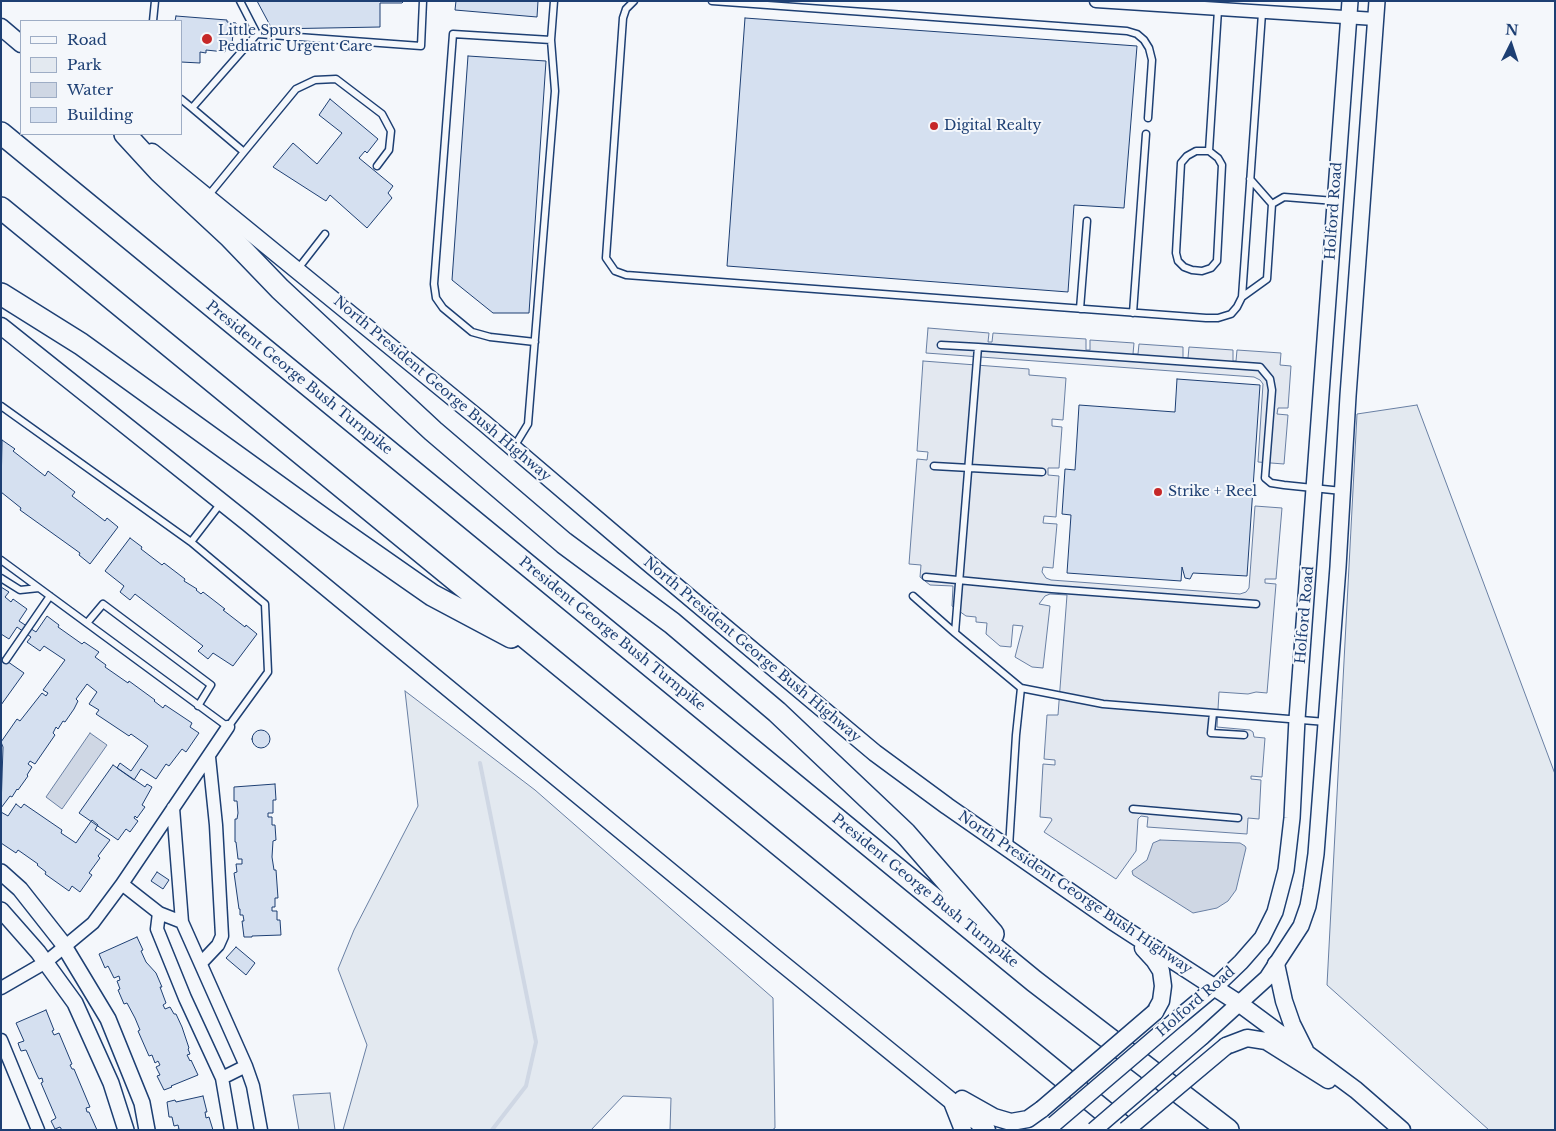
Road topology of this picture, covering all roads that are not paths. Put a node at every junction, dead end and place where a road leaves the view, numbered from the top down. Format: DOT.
graph roads {
  1 [pos="155,1"];
  2 [pos="240,1"];
  3 [pos="423,1"];
  4 [pos="554,1"];
  5 [pos="634,1"];
  6 [pos="712,1"];
  7 [pos="1096,1"];
  8 [pos="1350,1"];
  9 [pos="1377,1"];
  10 [pos="1218,10"];
  11 [pos="1262,13"];
  12 [pos="1349,18"];
  13 [pos="153,20"];
  14 [pos="1375,20"];
  15 [pos="3,27"];
  16 [pos="256,34"];
  17 [pos="551,40"];
  18 [pos="20,43"];
  19 [pos="182,100"];
  20 [pos="192,108"];
  21 [pos="1148,118"];
  22 [pos="1,133"];
  23 [pos="1146,134"];
  24 [pos="128,135"];
  25 [pos="128,135"];
  26 [pos="1209,151"];
  27 [pos="244,152"];
  28 [pos="377,166"];
  29 [pos="1250,179"];
  30 [pos="208,197"];
  31 [pos="1335,201"];
  32 [pos="1272,204"];
  33 [pos="1,208"];
  34 [pos="1087,221"];
  35 [pos="325,234"];
  36 [pos="298,270"];
  37 [pos="1,294"];
  38 [pos="1242,297"];
  39 [pos="1080,309"];
  40 [pos="1133,313"];
  41 [pos="1,326"];
  42 [pos="535,342"];
  43 [pos="942,345"];
  44 [pos="978,347"];
  45 [pos="1,406"];
  46 [pos="513,448"];
  47 [pos="934,466"];
  48 [pos="968,468"];
  49 [pos="1042,472"];
  50 [pos="1315,489"];
  51 [pos="1342,491"];
  52 [pos="222,502"];
  53 [pos="191,542"];
  54 [pos="1,560"];
  55 [pos="1,578"];
  56 [pos="926,578"];
  57 [pos="959,581"];
  58 [pos="39,588"];
  59 [pos="50,596"];
  60 [pos="913,596"];
  61 [pos="1256,604"];
  62 [pos="87,624"];
  63 [pos="955,633"];
  64 [pos="553,659"];
  65 [pos="6,660"];
  66 [pos="1022,688"];
  67 [pos="198,706"];
  68 [pos="1213,714"];
  69 [pos="1297,719"];
  70 [pos="1326,722"];
  71 [pos="228,727"];
  72 [pos="1244,735"];
  73 [pos="209,757"];
  74 [pos="174,808"];
  75 [pos="1133,809"];
  76 [pos="1238,818"];
  77 [pos="1009,848"];
  78 [pos="1,872"];
  79 [pos="122,884"];
  80 [pos="1,910"];
  81 [pos="159,913"];
  82 [pos="182,922"];
  83 [pos="1122,927"];
  84 [pos="65,948"];
  85 [pos="46,962"];
  86 [pos="201,963"];
  87 [pos="1276,964"];
  88 [pos="1034,981"];
  89 [pos="1,988"];
  90 [pos="1214,988"];
  91 [pos="1240,1004"];
  92 [pos="1,1040"];
  93 [pos="1308,1054"];
  94 [pos="246,1066"];
  95 [pos="222,1078"];
  96 [pos="923,1078"];
  97 [pos="1356,1090"];
  98 [pos="951,1100"];
  99 [pos="1051,1127"];
  100 [pos="38,1130"];
  101 [pos="126,1130"];
  102 [pos="147,1130"];
  103 [pos="231,1130"];
  104 [pos="261,1130"];
  105 [pos="963,1130"];
  106 [pos="988,1130"];
  107 [pos="1094,1130"];
  108 [pos="1126,1130"];
  109 [pos="1228,1130"];
  110 [pos="1402,1130"];
  1 -- 13 [label="lane"];
  2 -- 16 [label="lane"];
  3 -- 16 [label="lane"];
  4 -- 17 [label="lane"];
  5 -- 39 [label="lane"];
  6 -- 21 [label="lane"];
  7 -- 10 [label="street"];
  8 -- 12 [label="street, Holford Road"];
  9 -- 14 [label="street, Holford Road"];
  10 -- 11 [label="street"];
  10 -- 26 [label="lane"];
  11 -- 12 [label="street"];
  11 -- 29 [label="lane"];
  12 -- 14 [label="street"];
  12 -- 31 [label="street, Holford Road"];
  14 -- 51 [label="street, Holford Road"];
  15 -- 18 [label="main road"];
  16 -- 20 [label="lane"];
  17 -- 42 [label="lane"];
  17 -- 42 [label="lane"];
  19 -- 20 [label="lane"];
  20 -- 27 [label="lane"];
  22 -- 88 [label="highway, President George Bush Turnpike"];
  23 -- 40 [label="lane"];
  24 -- 88 [label="highway"];
  25 -- 30 [label="main road, North President George Bush Highway"];
  26 -- 26 [label="lane"];
  27 -- 28 [label="lane"];
  27 -- 30 [label="lane"];
  29 -- 32 [label="lane"];
  29 -- 38 [label="lane"];
  30 -- 36 [label="main road, North President George Bush Highway"];
  31 -- 32 [label="lane"];
  31 -- 50 [label="street, Holford Road"];
  32 -- 38 [label="lane"];
  33 -- 64 [label="highway"];
  34 -- 39 [label="lane"];
  35 -- 36 [label="lane"];
  36 -- 46 [label="main road, North President George Bush Highway"];
  37 -- 64 [label="highway"];
  38 -- 40 [label="lane"];
  39 -- 40 [label="lane"];
  41 -- 52 [label="main road"];
  42 -- 46 [label="lane"];
  43 -- 44 [label="lane"];
  44 -- 48 [label="lane"];
  44 -- 50 [label="lane"];
  45 -- 53 [label="lane"];
  46 -- 77 [label="main road, North President George Bush Highway"];
  47 -- 48 [label="lane"];
  48 -- 49 [label="lane"];
  48 -- 57 [label="lane"];
  50 -- 51 [label="lane"];
  50 -- 69 [label="street, Holford Road"];
  51 -- 70 [label="street, Holford Road"];
  52 -- 53 [label="lane"];
  52 -- 96 [label="main road"];
  53 -- 71 [label="lane"];
  54 -- 58 [label="lane"];
  55 -- 58 [label="lane"];
  56 -- 57 [label="lane"];
  57 -- 61 [label="lane"];
  57 -- 63 [label="lane"];
  58 -- 59 [label="lane"];
  59 -- 62 [label="lane"];
  59 -- 65 [label="lane"];
  60 -- 63 [label="lane"];
  62 -- 67 [label="lane"];
  62 -- 67 [label="lane"];
  63 -- 66 [label="lane"];
  64 -- 108 [label="highway"];
  66 -- 68 [label="lane"];
  66 -- 77 [label="lane"];
  67 -- 71 [label="lane"];
  68 -- 69 [label="lane"];
  68 -- 72 [label="lane"];
  69 -- 70 [label="lane"];
  69 -- 90 [label="street, Holford Road"];
  70 -- 87 [label="street, Holford Road"];
  71 -- 73 [label="street"];
  73 -- 74 [label="street"];
  73 -- 86 [label="street"];
  74 -- 79 [label="street"];
  74 -- 82 [label="street"];
  75 -- 76 [label="lane"];
  77 -- 83 [label="main road, North President George Bush Highway"];
  78 -- 84 [label="street"];
  79 -- 81 [label="street"];
  79 -- 84 [label="street"];
  80 -- 85 [label="street"];
  81 -- 82 [label="street"];
  81 -- 95 [label="street"];
  82 -- 86 [label="street"];
  83 -- 90 [label="main road, North President George Bush Highway"];
  83 -- 96 [label="main road, bridge"];
  84 -- 85 [label="street"];
  84 -- 102 [label="street"];
  85 -- 89 [label="street"];
  85 -- 101 [label="street"];
  86 -- 94 [label="street"];
  87 -- 91 [label="street, Holford Road"];
  87 -- 93 [label="main road"];
  88 -- 109 [label="highway, President George Bush Turnpike"];
  90 -- 91 [label="main road, North President George Bush Highway"];
  90 -- 99 [label="street, Holford Road, bridge"];
  91 -- 93 [label="main road, North President George Bush Highway"];
  91 -- 107 [label="street, Holford Road, bridge"];
  92 -- 100 [label="street"];
  93 -- 97 [label="main road, North President George Bush Highway"];
  94 -- 95 [label="street"];
  94 -- 104 [label="street"];
  95 -- 103 [label="street"];
  96 -- 98 [label="main road"];
  97 -- 108 [label="main road, bridge"];
  97 -- 110 [label="main road, North President George Bush Highway"];
  98 -- 105 [label="main road"];
  98 -- 106 [label="main road"];
}
